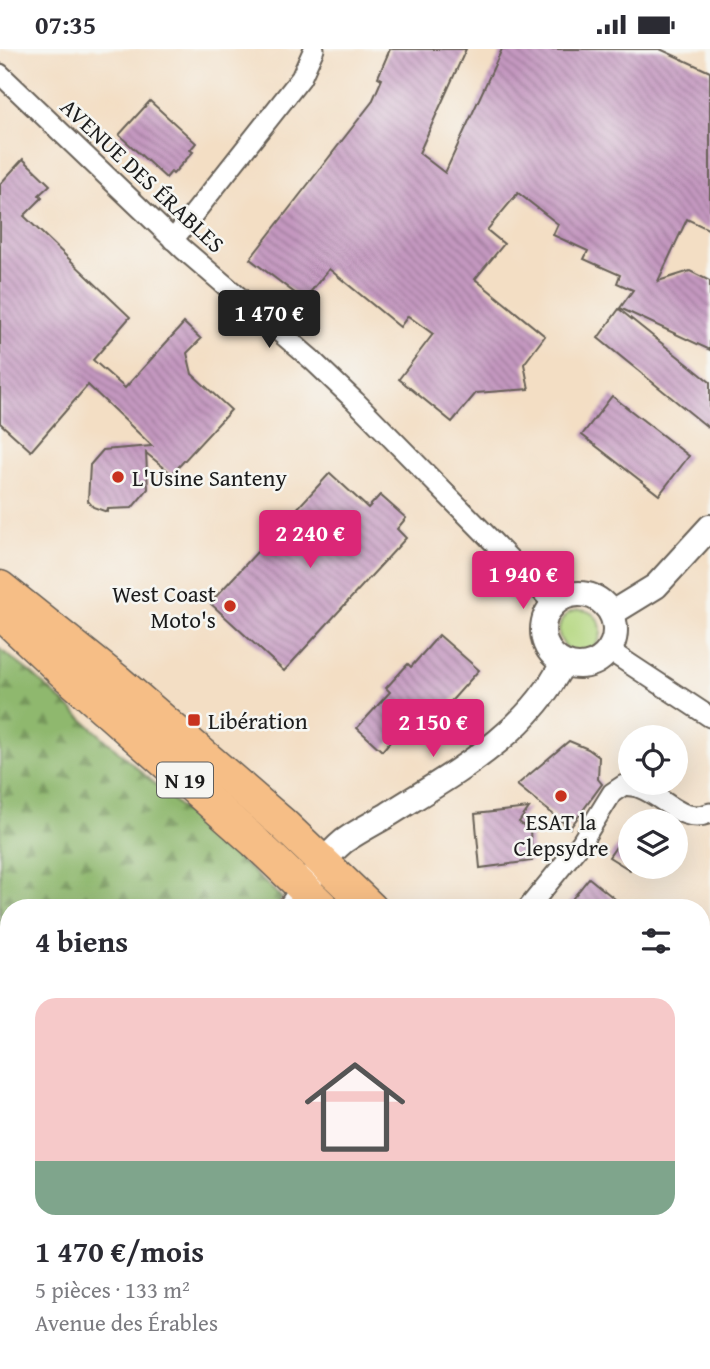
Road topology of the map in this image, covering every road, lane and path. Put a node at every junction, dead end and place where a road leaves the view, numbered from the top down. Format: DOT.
graph roads {
  1 [pos="314,49"];
  2 [pos="0,74"];
  3 [pos="173,240"];
  4 [pos="710,527"];
  5 [pos="0,587"];
  6 [pos="554,604"];
  7 [pos="0,613"];
  8 [pos="612,613"];
  9 [pos="610,651"];
  10 [pos="563,663"];
  11 [pos="710,717"];
  12 [pos="710,813"];
  13 [pos="323,863"];
  14 [pos="303,899"];
  15 [pos="307,899"];
  16 [pos="361,899"];
  17 [pos="535,899"];
  1 -- 3 [label="street"];
  2 -- 3 [label="street, AVENUE DES ÉRABLES"];
  3 -- 6 [label="street, AVENUE DES ÉRABLES"];
  4 -- 8 [label="street"];
  5 -- 13 [label="main road, N 19"];
  6 -- 8 [label="street"];
  6 -- 10 [label="street"];
  7 -- 14 [label="main road, N 19"];
  8 -- 9 [label="street"];
  9 -- 10 [label="street"];
  9 -- 11 [label="street"];
  10 -- 13 [label="street"];
  12 -- 17 [label="street"];
  13 -- 15 [label="street"];
  13 -- 16 [label="main road, N 19"];
}
